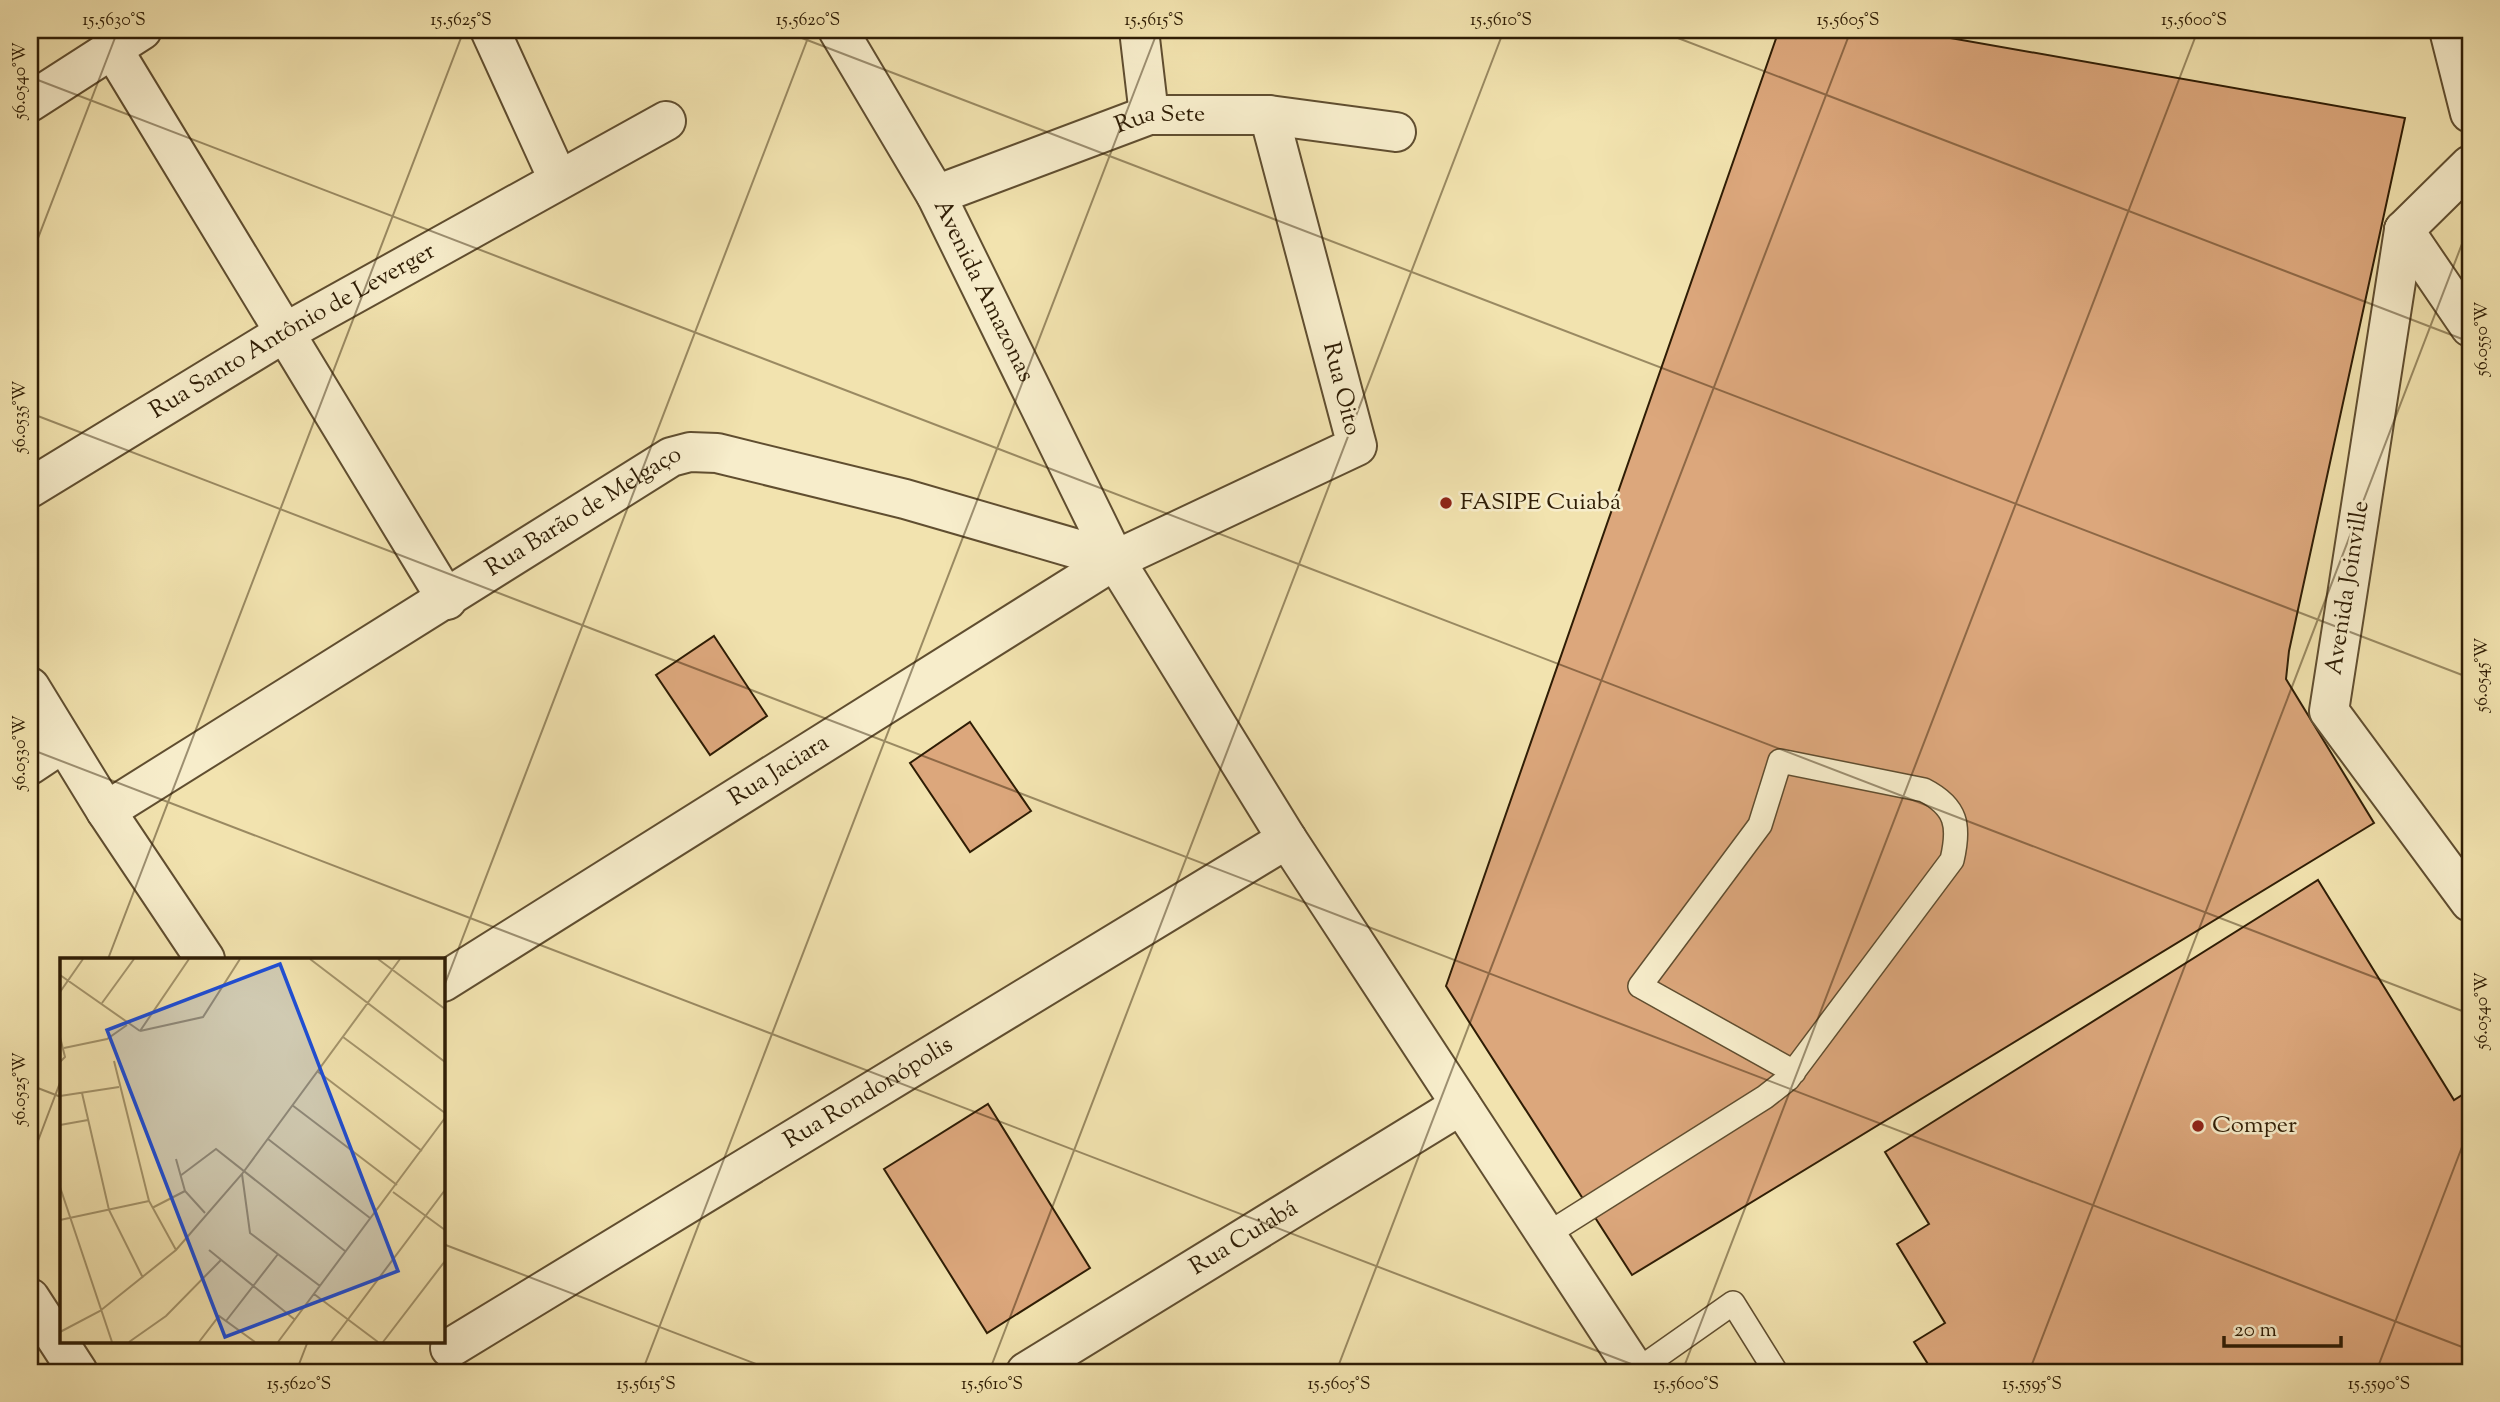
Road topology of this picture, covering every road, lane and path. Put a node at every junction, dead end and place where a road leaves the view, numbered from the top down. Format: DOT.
graph roads {
  1 [pos="490,30"];
  2 [pos="838,30"];
  3 [pos="1139,30"];
  4 [pos="2449,30"];
  5 [pos="127,39"];
  6 [pos="30,102"];
  7 [pos="2470,113"];
  8 [pos="1149,115"];
  9 [pos="1269,116"];
  10 [pos="666,121"];
  11 [pos="1396,132"];
  12 [pos="2470,165"];
  13 [pos="558,179"];
  14 [pos="936,195"];
  15 [pos="2404,230"];
  16 [pos="2470,327"];
  17 [pos="284,334"];
  18 [pos="30,488"];
  19 [pos="1115,560"];
  20 [pos="447,600"];
  21 [pos="30,687"];
  22 [pos="63,743"];
  23 [pos="30,765"];
  24 [pos="106,811"];
  25 [pos="1287,839"];
  26 [pos="2470,902"];
  27 [pos="204,958"];
  28 [pos="444,981"];
  29 [pos="1794,1072"];
  30 [pos="1461,1105"];
  31 [pos="1546,1235"];
  32 [pos="30,1298"];
  33 [pos="452,1352"];
  34 [pos="78,1372"];
  35 [pos="1026,1372"];
  36 [pos="1635,1372"];
  37 [pos="1776,1372"];
  1 -- 13 [label="street"];
  2 -- 14 [label="street, Avenida Amazonas"];
  3 -- 8 [label="street"];
  4 -- 7 [label="street"];
  5 -- 6 [label="street"];
  5 -- 17 [label="street"];
  8 -- 9 [label="street, Rua Sete"];
  8 -- 14 [label="street, Rua Sete"];
  9 -- 11 [label="street, Rua Sete"];
  9 -- 19 [label="street, Rua Oito"];
  10 -- 13 [label="street, Rua Santo Antônio de Leverger"];
  12 -- 15 [label="street"];
  13 -- 17 [label="street, Rua Santo Antônio de Leverger"];
  14 -- 19 [label="street, Avenida Amazonas"];
  15 -- 16 [label="street"];
  15 -- 26 [label="street, Avenida Joinville"];
  17 -- 18 [label="street, Rua Santo Antônio de Leverger"];
  17 -- 20 [label="street"];
  19 -- 20 [label="street, Rua Barão de Melgaço"];
  19 -- 25 [label="street, Avenida Amazonas"];
  19 -- 28 [label="street, Rua Jaciara"];
  20 -- 24 [label="street, Rua Barão de Melgaço"];
  21 -- 22 [label="street"];
  22 -- 23 [label="street"];
  22 -- 24 [label="street"];
  24 -- 27 [label="street"];
  25 -- 30 [label="street, Avenida Amazonas"];
  25 -- 33 [label="street, Rua Rondonópolis"];
  29 -- 29 [label="lane"];
  29 -- 31 [label="lane"];
  30 -- 31 [label="street, Avenida Amazonas"];
  30 -- 35 [label="street, Rua Cuiabá"];
  31 -- 36 [label="street, Avenida Amazonas"];
  32 -- 34 [label="street"];
  36 -- 37 [label="lane"];
}
